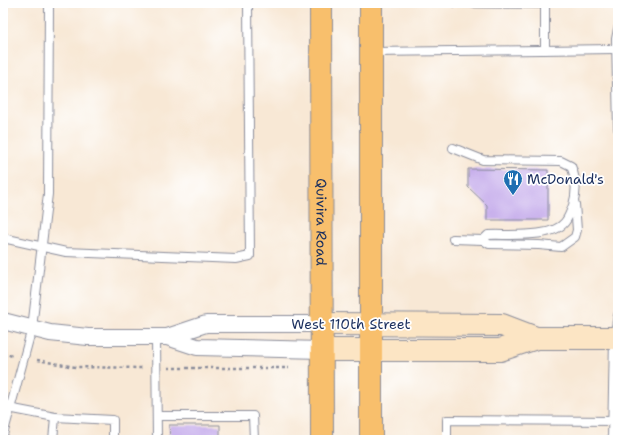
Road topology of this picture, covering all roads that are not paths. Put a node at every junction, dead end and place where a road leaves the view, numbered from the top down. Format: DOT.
graph roads {
  1 [pos="49,3"];
  2 [pos="248,3"];
  3 [pos="321,3"];
  4 [pos="371,3"];
  5 [pos="456,3"];
  6 [pos="545,3"];
  7 [pos="618,29"];
  8 [pos="545,50"];
  9 [pos="616,50"];
  10 [pos="371,52"];
  11 [pos="618,129"];
  12 [pos="453,148"];
  13 [pos="575,199"];
  14 [pos="3,238"];
  15 [pos="453,239"];
  16 [pos="483,240"];
  17 [pos="42,247"];
  18 [pos="618,315"];
  19 [pos="3,321"];
  20 [pos="322,324"];
  21 [pos="371,324"];
  22 [pos="32,328"];
  23 [pos="161,337"];
  24 [pos="536,338"];
  25 [pos="616,338"];
  26 [pos="322,350"];
  27 [pos="372,350"];
  28 [pos="6,409"];
  29 [pos="157,416"];
  30 [pos="55,417"];
  31 [pos="615,421"];
  32 [pos="3,434"];
  33 [pos="53,440"];
  34 [pos="113,440"];
  35 [pos="157,440"];
  36 [pos="254,440"];
  37 [pos="322,440"];
  38 [pos="372,440"];
  39 [pos="447,440"];
  40 [pos="612,440"];
  1 -- 17 [label="lane"];
  2 -- 17 [label="lane"];
  3 -- 20 [label="main road, Quivira Road"];
  4 -- 10 [label="main road"];
  5 -- 6 [label="lane"];
  6 -- 8 [label="lane"];
  7 -- 9 [label="lane"];
  8 -- 9 [label="lane"];
  8 -- 10 [label="lane"];
  9 -- 11 [label="lane"];
  10 -- 21 [label="main road"];
  12 -- 13 [label="lane"];
  13 -- 16 [label="lane"];
  13 -- 16 [label="lane"];
  14 -- 17 [label="lane"];
  15 -- 16 [label="lane"];
  17 -- 22 [label="lane"];
  18 -- 25 [label="lane"];
  19 -- 22 [label="street, West 110th Street"];
  20 -- 21 [label="street, West 110th Street"];
  20 -- 23 [label="street, West 110th Street"];
  20 -- 26 [label="main road, Quivira Road"];
  21 -- 24 [label="street, West 110th Street"];
  21 -- 27 [label="main road"];
  22 -- 23 [label="street, West 110th Street"];
  22 -- 28 [label="lane"];
  23 -- 26 [label="street, West 110th Street"];
  23 -- 29 [label="lane"];
  24 -- 25 [label="street, West 110th Street"];
  24 -- 27 [label="street, West 110th Street"];
  25 -- 31 [label="lane"];
  26 -- 27 [label="street, West 110th Street"];
  26 -- 37 [label="main road, Quivira Road"];
  27 -- 38 [label="main road"];
  28 -- 30 [label="lane"];
  28 -- 32 [label="lane"];
  29 -- 35 [label="lane"];
  29 -- 36 [label="lane"];
  30 -- 33 [label="lane"];
  30 -- 34 [label="lane"];
  31 -- 39 [label="lane"];
  31 -- 40 [label="lane"];
}
